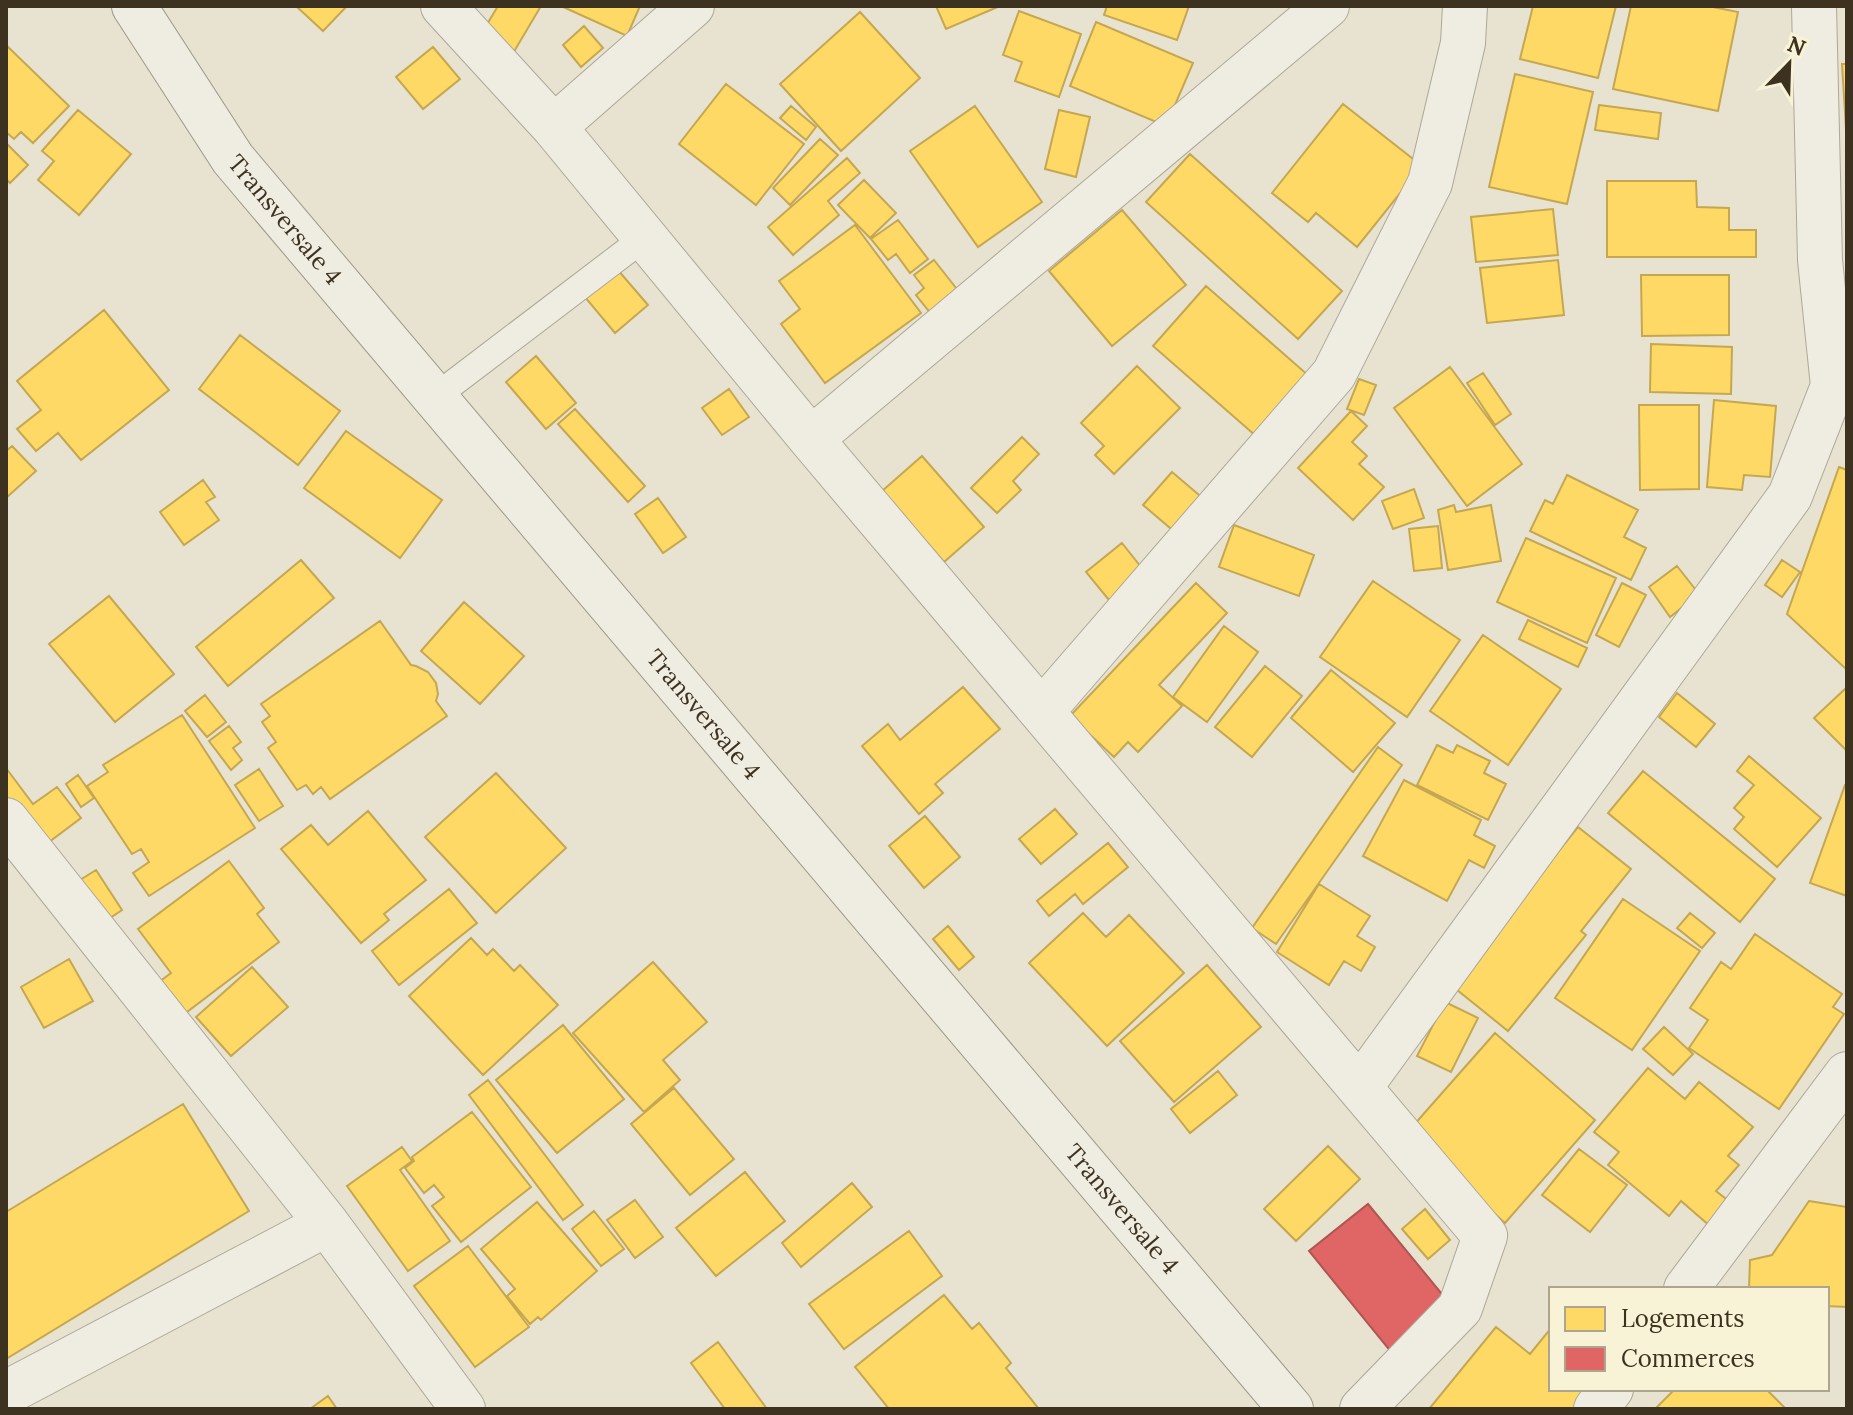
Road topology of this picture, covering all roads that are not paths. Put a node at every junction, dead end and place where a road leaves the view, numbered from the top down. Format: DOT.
graph roads {
  1 [pos="134,6"];
  2 [pos="443,6"];
  3 [pos="692,6"];
  4 [pos="1327,6"];
  5 [pos="1465,6"];
  6 [pos="1814,6"];
  7 [pos="554,127"];
  8 [pos="644,238"];
  9 [pos="1833,257"];
  10 [pos="1840,392"];
  11 [pos="435,397"];
  12 [pos="811,439"];
  13 [pos="1042,711"];
  14 [pos="6,820"];
  15 [pos="1847,1074"];
  16 [pos="1360,1087"];
  17 [pos="327,1224"];
  18 [pos="1687,1287"];
  19 [pos="1610,1391"];
  20 [pos="6,1393"];
  21 [pos="463,1409"];
  22 [pos="1291,1409"];
  23 [pos="1362,1409"];
  24 [pos="1596,1409"];
  1 -- 11 [label="street, Transversale 4"];
  2 -- 7 [label="street"];
  3 -- 7 [label="street"];
  4 -- 12 [label="street"];
  5 -- 13 [label="street"];
  6 -- 9 [label="street"];
  7 -- 8 [label="street"];
  8 -- 11 [label="lane"];
  8 -- 12 [label="street"];
  9 -- 10 [label="street"];
  10 -- 16 [label="street"];
  11 -- 22 [label="street, Transversale 4"];
  12 -- 13 [label="street"];
  13 -- 16 [label="street"];
  14 -- 17 [label="street"];
  15 -- 18 [label="street"];
  16 -- 23 [label="street"];
  17 -- 20 [label="street"];
  17 -- 21 [label="street"];
  19 -- 24 [label="street"];
}
